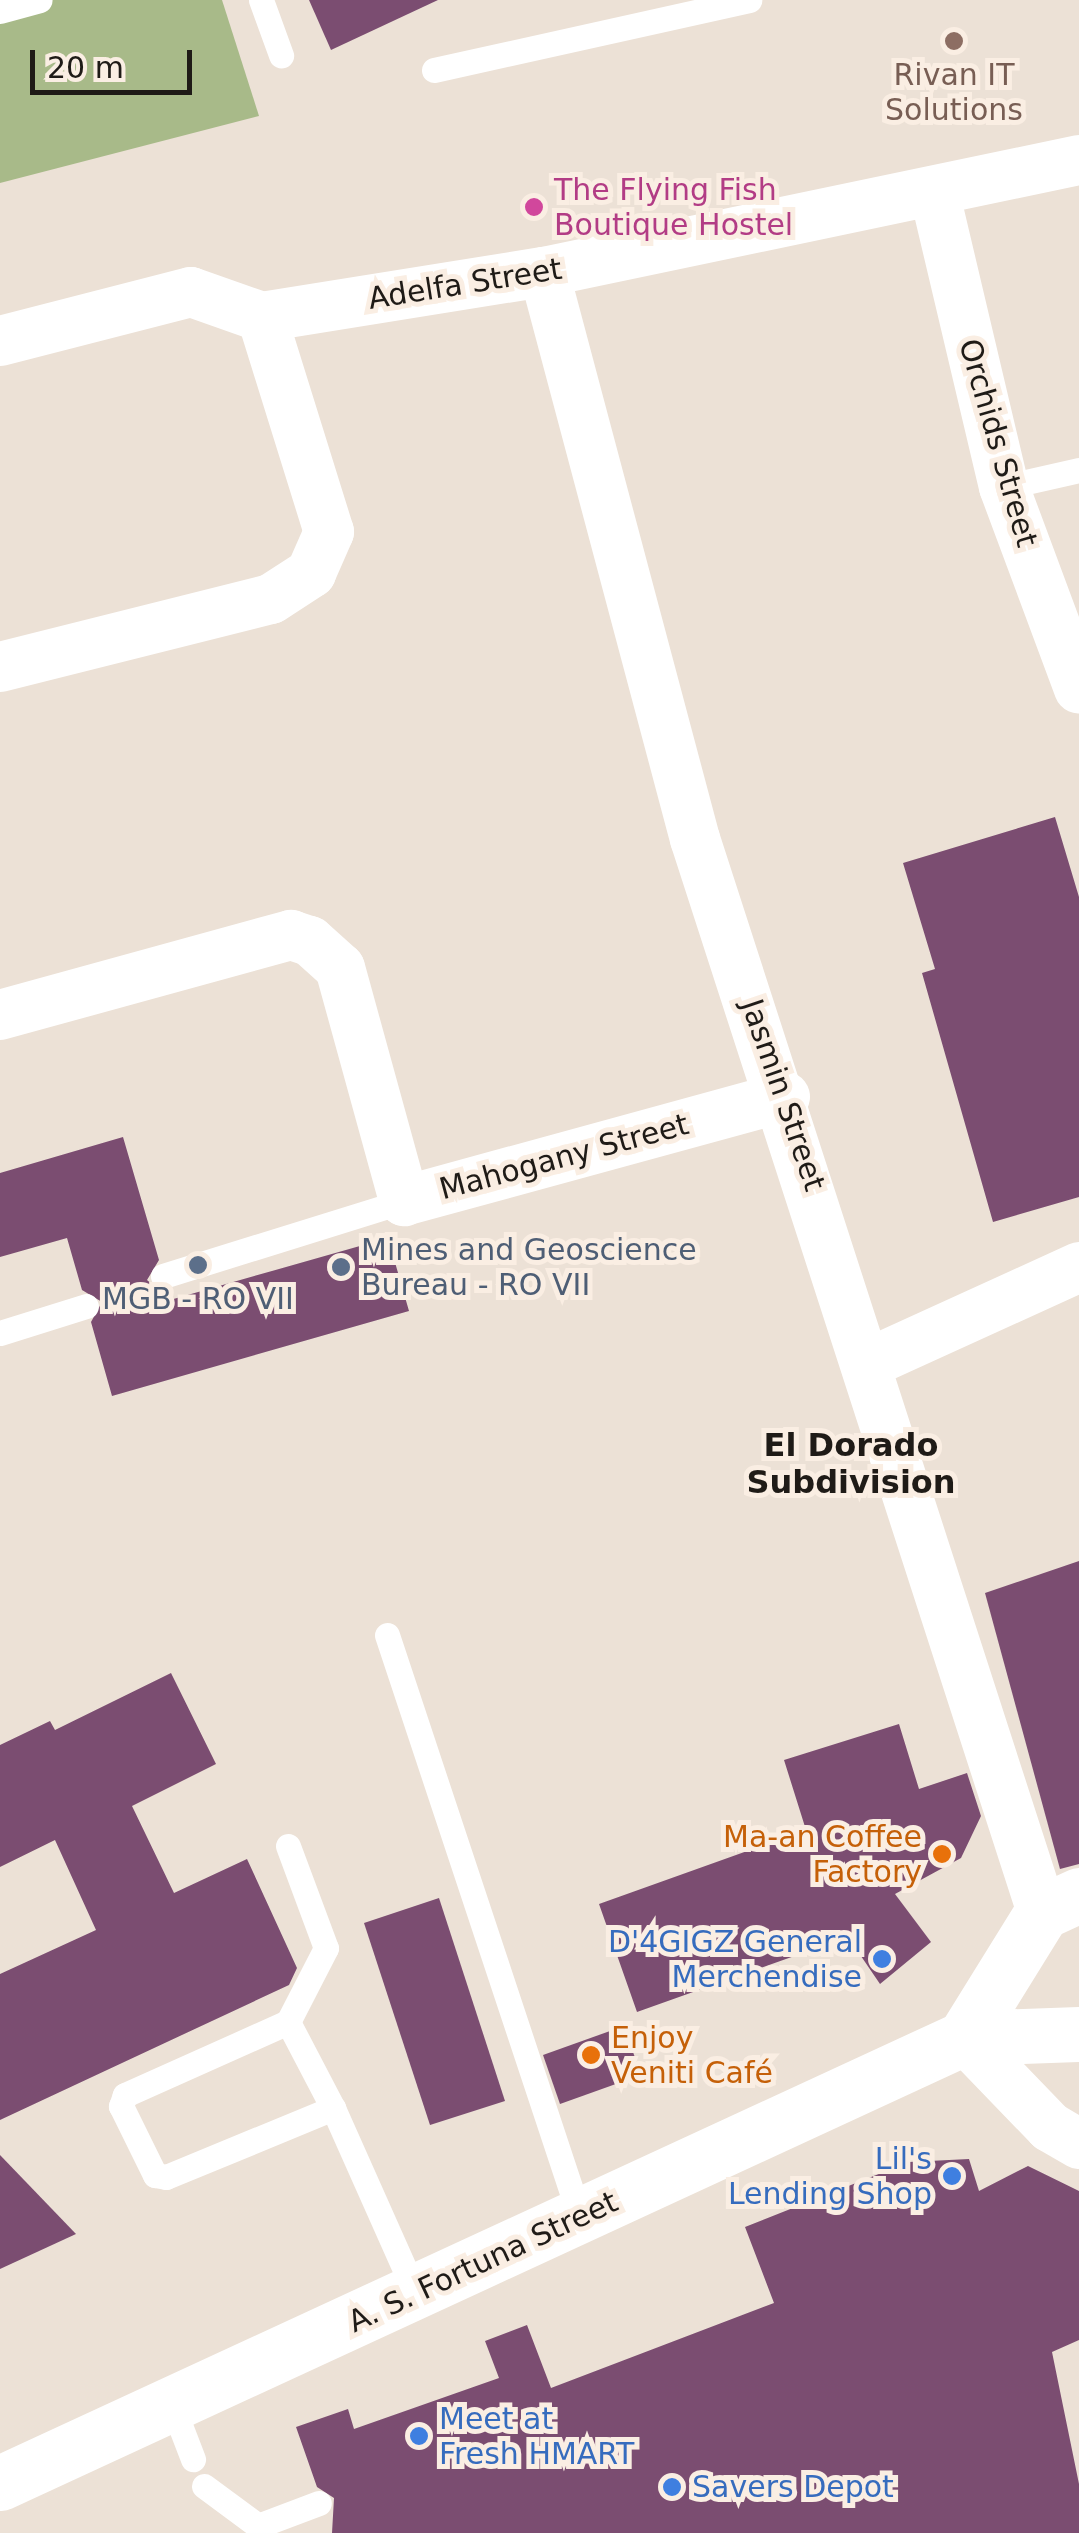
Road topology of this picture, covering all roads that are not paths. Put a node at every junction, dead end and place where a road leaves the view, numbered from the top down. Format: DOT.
graph roads {
  1 [pos="40,0"];
  2 [pos="260,0"];
  3 [pos="749,0"];
  4 [pos="0,11"];
  5 [pos="281,55"];
  6 [pos="434,70"];
  7 [pos="1079,160"];
  8 [pos="934,191"];
  9 [pos="544,272"];
  10 [pos="262,317"];
  11 [pos="0,341"];
  12 [pos="1079,470"];
  13 [pos="1004,487"];
  14 [pos="0,667"];
  15 [pos="1079,689"];
  16 [pos="0,1015"];
  17 [pos="785,1097"];
  18 [pos="404,1201"];
  19 [pos="1079,1268"];
  20 [pos="163,1276"];
  21 [pos="86,1306"];
  22 [pos="0,1333"];
  23 [pos="871,1362"];
  24 [pos="387,1635"];
  25 [pos="288,1846"];
  26 [pos="1060,1903"];
  27 [pos="288,2022"];
  28 [pos="1079,2034"];
  29 [pos="964,2038"];
  30 [pos="333,2108"];
  31 [pos="1079,2144"];
  32 [pos="580,2217"];
  33 [pos="416,2294"];
  34 [pos="173,2407"];
  35 [pos="193,2459"];
  36 [pos="0,2483"];
  37 [pos="204,2486"];
  38 [pos="319,2503"];
  1 -- 4 [label="lane"];
  2 -- 5 [label="lane"];
  3 -- 6 [label="lane"];
  7 -- 8 [label="street, Adelfa Street"];
  8 -- 9 [label="street, Adelfa Street"];
  8 -- 13 [label="street, Orchids Street"];
  9 -- 10 [label="street, Adelfa Street"];
  9 -- 17 [label="street, Jasmin Street"];
  10 -- 11 [label="street"];
  10 -- 14 [label="street"];
  12 -- 13 [label="lane"];
  13 -- 15 [label="street, Orchids Street"];
  16 -- 18 [label="street, Mahogany Street"];
  17 -- 18 [label="street, Mahogany Street"];
  17 -- 23 [label="street, Jasmin Street"];
  18 -- 20 [label="lane"];
  19 -- 23 [label="street"];
  21 -- 22 [label="lane"];
  23 -- 26 [label="street, Jasmin Street"];
  24 -- 32 [label="lane"];
  25 -- 27 [label="lane"];
  26 -- 29 [label="main road"];
  27 -- 30 [label="lane"];
  27 -- 30 [label="lane"];
  28 -- 29 [label="main road, A. S. Fortuna Street"];
  29 -- 31 [label="street"];
  29 -- 32 [label="main road, A. S. Fortuna Street"];
  30 -- 33 [label="lane"];
  32 -- 33 [label="main road, A. S. Fortuna Street"];
  33 -- 34 [label="main road, A. S. Fortuna Street"];
  34 -- 35 [label="lane"];
  34 -- 36 [label="main road, A. S. Fortuna Street"];
  37 -- 38 [label="lane"];
}
